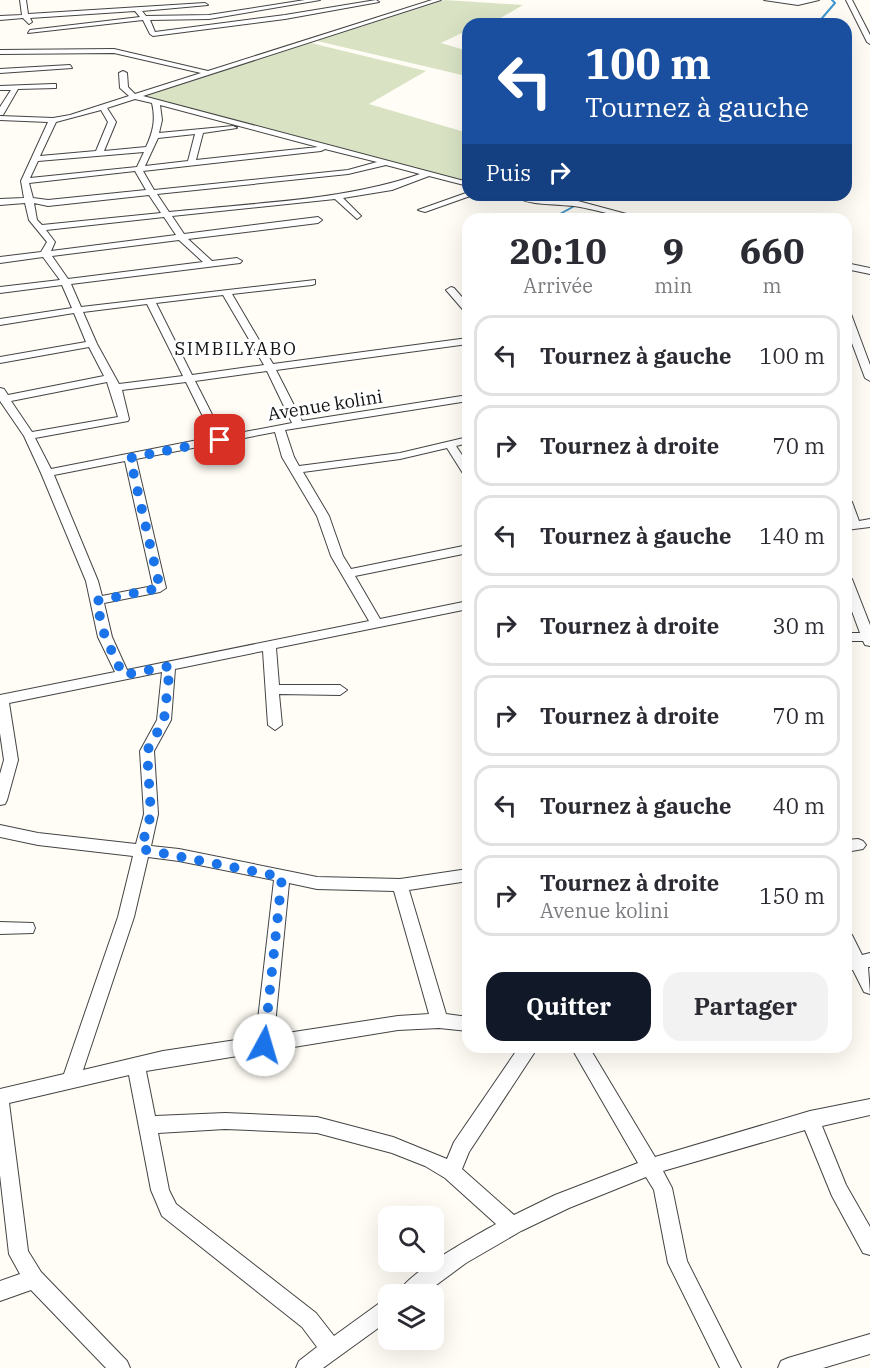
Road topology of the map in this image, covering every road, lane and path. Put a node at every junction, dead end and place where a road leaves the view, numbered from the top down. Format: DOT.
graph roads {
  1 [pos="23,0"];
  2 [pos="318,0"];
  3 [pos="767,0"];
  4 [pos="816,0"];
  5 [pos="849,0"];
  6 [pos="373,1"];
  7 [pos="432,1"];
  8 [pos="208,3"];
  9 [pos="136,8"];
  10 [pos="398,13"];
  11 [pos="26,16"];
  12 [pos="209,17"];
  13 [pos="0,18"];
  14 [pos="145,18"];
  15 [pos="211,27"];
  16 [pos="30,32"];
  17 [pos="870,42"];
  18 [pos="29,51"];
  19 [pos="0,52"];
  20 [pos="70,67"];
  21 [pos="0,71"];
  22 [pos="123,73"];
  23 [pos="208,73"];
  24 [pos="53,86"];
  25 [pos="16,87"];
  26 [pos="0,88"];
  27 [pos="133,96"];
  28 [pos="156,103"];
  29 [pos="103,107"];
  30 [pos="0,113"];
  31 [pos="0,118"];
  32 [pos="53,120"];
  33 [pos="244,127"];
  34 [pos="200,131"];
  35 [pos="154,136"];
  36 [pos="330,148"];
  37 [pos="148,149"];
  38 [pos="99,154"];
  39 [pos="36,159"];
  40 [pos="384,163"];
  41 [pos="191,164"];
  42 [pos="139,170"];
  43 [pos="428,174"];
  44 [pos="25,181"];
  45 [pos="462,182"];
  46 [pos="152,194"];
  47 [pos="336,197"];
  48 [pos="462,197"];
  49 [pos="28,200"];
  50 [pos="541,201"];
  51 [pos="0,202"];
  52 [pos="422,210"];
  53 [pos="616,213"];
  54 [pos="168,215"];
  55 [pos="357,216"];
  56 [pos="318,220"];
  57 [pos="38,228"];
  58 [pos="182,238"];
  59 [pos="45,253"];
  60 [pos="0,260"];
  61 [pos="237,261"];
  62 [pos="210,264"];
  63 [pos="852,267"];
  64 [pos="870,271"];
  65 [pos="65,281"];
  66 [pos="312,282"];
  67 [pos="0,290"];
  68 [pos="451,290"];
  69 [pos="227,294"];
  70 [pos="151,303"];
  71 [pos="462,303"];
  72 [pos="77,310"];
  73 [pos="0,322"];
  74 [pos="852,339"];
  75 [pos="462,342"];
  76 [pos="92,344"];
  77 [pos="0,360"];
  78 [pos="270,368"];
  79 [pos="189,377"];
  80 [pos="870,378"];
  81 [pos="113,383"];
  82 [pos="2,395"];
  83 [pos="462,399"];
  84 [pos="299,425"];
  85 [pos="279,428"];
  86 [pos="29,436"];
  87 [pos="220,440"];
  88 [pos="462,442"];
  89 [pos="450,445"];
  90 [pos="130,458"];
  91 [pos="462,463"];
  92 [pos="296,470"];
  93 [pos="47,473"];
  94 [pos="870,523"];
  95 [pos="852,527"];
  96 [pos="462,550"];
  97 [pos="347,574"];
  98 [pos="852,595"];
  99 [pos="96,601"];
  100 [pos="462,606"];
  101 [pos="377,624"];
  102 [pos="852,638"];
  103 [pos="869,639"];
  104 [pos="269,646"];
  105 [pos="170,666"];
  106 [pos="123,675"];
  107 [pos="272,689"];
  108 [pos="340,690"];
  109 [pos="1,700"];
  110 [pos="275,725"];
  111 [pos="0,800"];
  112 [pos="0,831"];
  113 [pos="141,849"];
  114 [pos="462,876"];
  115 [pos="282,877"];
  116 [pos="400,885"];
  117 [pos="0,928"];
  118 [pos="27,928"];
  119 [pos="858,962"];
  120 [pos="870,987"];
  121 [pos="439,1021"];
  122 [pos="462,1023"];
  123 [pos="264,1045"];
  124 [pos="525,1053"];
  125 [pos="583,1053"];
  126 [pos="136,1065"];
  127 [pos="71,1079"];
  128 [pos="0,1098"];
  129 [pos="870,1107"];
  130 [pos="810,1119"];
  131 [pos="149,1125"];
  132 [pos="649,1167"];
  133 [pos="452,1172"];
  134 [pos="513,1227"];
  135 [pos="870,1246"];
  136 [pos="34,1279"];
  137 [pos="422,1284"];
  138 [pos="0,1291"];
  139 [pos="378,1316"];
  140 [pos="870,1344"];
  141 [pos="332,1350"];
  142 [pos="120,1368"];
  143 [pos="306,1368"];
  144 [pos="730,1368"];
  145 [pos="788,1368"];
  1 -- 11 [label="street"];
  2 -- 12 [label="street"];
  3 -- 4 [label="street"];
  5 -- 17 [label="street"];
  6 -- 10 [label="street"];
  6 -- 15 [label="street"];
  7 -- 10 [label="street"];
  8 -- 9 [label="street"];
  8 -- 12 [label="street"];
  9 -- 11 [label="street"];
  9 -- 14 [label="street"];
  10 -- 23 [label="street"];
  11 -- 13 [label="street"];
  11 -- 16 [label="street"];
  12 -- 14 [label="street"];
  12 -- 15 [label="street"];
  14 -- 15 [label="street"];
  14 -- 16 [label="street"];
  16 -- 18 [label="street"];
  18 -- 19 [label="street"];
  18 -- 23 [label="street"];
  20 -- 21 [label="street"];
  22 -- 27 [label="street"];
  23 -- 27 [label="street"];
  24 -- 25 [label="street"];
  25 -- 26 [label="street"];
  25 -- 30 [label="street"];
  27 -- 28 [label="street"];
  27 -- 29 [label="street"];
  28 -- 33 [label="street"];
  28 -- 35 [label="street"];
  29 -- 32 [label="street"];
  29 -- 38 [label="street"];
  31 -- 32 [label="street"];
  32 -- 39 [label="street"];
  33 -- 34 [label="street"];
  33 -- 36 [label="street"];
  34 -- 35 [label="street"];
  34 -- 41 [label="street"];
  35 -- 37 [label="street"];
  36 -- 40 [label="street"];
  36 -- 41 [label="street"];
  37 -- 38 [label="street"];
  37 -- 42 [label="street"];
  38 -- 39 [label="street"];
  39 -- 44 [label="street"];
  40 -- 43 [label="street"];
  40 -- 46 [label="street"];
  41 -- 42 [label="street"];
  42 -- 44 [label="street"];
  42 -- 46 [label="street"];
  43 -- 45 [label="street"];
  43 -- 47 [label="street"];
  44 -- 49 [label="street"];
  46 -- 49 [label="street"];
  46 -- 54 [label="street"];
  47 -- 54 [label="street"];
  47 -- 55 [label="street"];
  48 -- 52 [label="street"];
  49 -- 51 [label="street"];
  49 -- 57 [label="street"];
  50 -- 53 [label="street"];
  54 -- 57 [label="street"];
  54 -- 58 [label="street"];
  56 -- 58 [label="street"];
  57 -- 59 [label="street"];
  58 -- 59 [label="street"];
  58 -- 62 [label="street"];
  59 -- 60 [label="street"];
  59 -- 65 [label="street"];
  61 -- 62 [label="street"];
  62 -- 65 [label="street"];
  63 -- 64 [label="street"];
  65 -- 67 [label="street"];
  65 -- 72 [label="street"];
  66 -- 69 [label="street"];
  68 -- 71 [label="street"];
  69 -- 70 [label="street"];
  69 -- 78 [label="street"];
  70 -- 72 [label="street"];
  70 -- 79 [label="street"];
  72 -- 73 [label="street"];
  72 -- 76 [label="street"];
  74 -- 80 [label="street"];
  75 -- 78 [label="street"];
  76 -- 77 [label="street"];
  76 -- 81 [label="street"];
  78 -- 79 [label="street"];
  78 -- 84 [label="street"];
  79 -- 81 [label="street"];
  79 -- 87 [label="street"];
  81 -- 82 [label="street"];
  81 -- 86 [label="street"];
  82 -- 86 [label="street"];
  83 -- 84 [label="street, Avenue kolini"];
  84 -- 85 [label="street, Avenue kolini"];
  85 -- 87 [label="street, Avenue kolini"];
  85 -- 92 [label="street"];
  86 -- 93 [label="street"];
  87 -- 90 [label="street, Avenue kolini"];
  88 -- 89 [label="street"];
  89 -- 91 [label="street"];
  89 -- 92 [label="street"];
  90 -- 93 [label="street, Avenue kolini"];
  90 -- 99 [label="street"];
  92 -- 97 [label="street"];
  93 -- 99 [label="street"];
  94 -- 95 [label="street"];
  96 -- 97 [label="street"];
  97 -- 101 [label="street"];
  98 -- 103 [label="street"];
  99 -- 106 [label="street"];
  100 -- 101 [label="street"];
  101 -- 104 [label="street"];
  102 -- 103 [label="street"];
  104 -- 105 [label="street"];
  104 -- 107 [label="street"];
  105 -- 106 [label="street"];
  105 -- 113 [label="street"];
  106 -- 109 [label="street"];
  107 -- 108 [label="street"];
  107 -- 110 [label="street"];
  109 -- 111 [label="street"];
  112 -- 113 [label="street"];
  113 -- 115 [label="street"];
  113 -- 127 [label="street"];
  114 -- 116 [label="street"];
  115 -- 116 [label="street"];
  115 -- 123 [label="street"];
  116 -- 121 [label="street"];
  117 -- 118 [label="street"];
  119 -- 120 [label="street"];
  121 -- 122 [label="street"];
  121 -- 123 [label="street"];
  123 -- 126 [label="street"];
  124 -- 133 [label="street"];
  125 -- 132 [label="street"];
  126 -- 127 [label="street"];
  126 -- 131 [label="street"];
  127 -- 128 [label="street"];
  128 -- 136 [label="street"];
  129 -- 130 [label="street"];
  130 -- 132 [label="street"];
  130 -- 135 [label="street"];
  131 -- 133 [label="street"];
  131 -- 141 [label="street"];
  132 -- 134 [label="street"];
  132 -- 144 [label="street"];
  133 -- 134 [label="street"];
  134 -- 137 [label="street"];
  136 -- 138 [label="street"];
  136 -- 142 [label="street"];
  139 -- 141 [label="street"];
  140 -- 145 [label="street"];
  141 -- 143 [label="street"];
}
